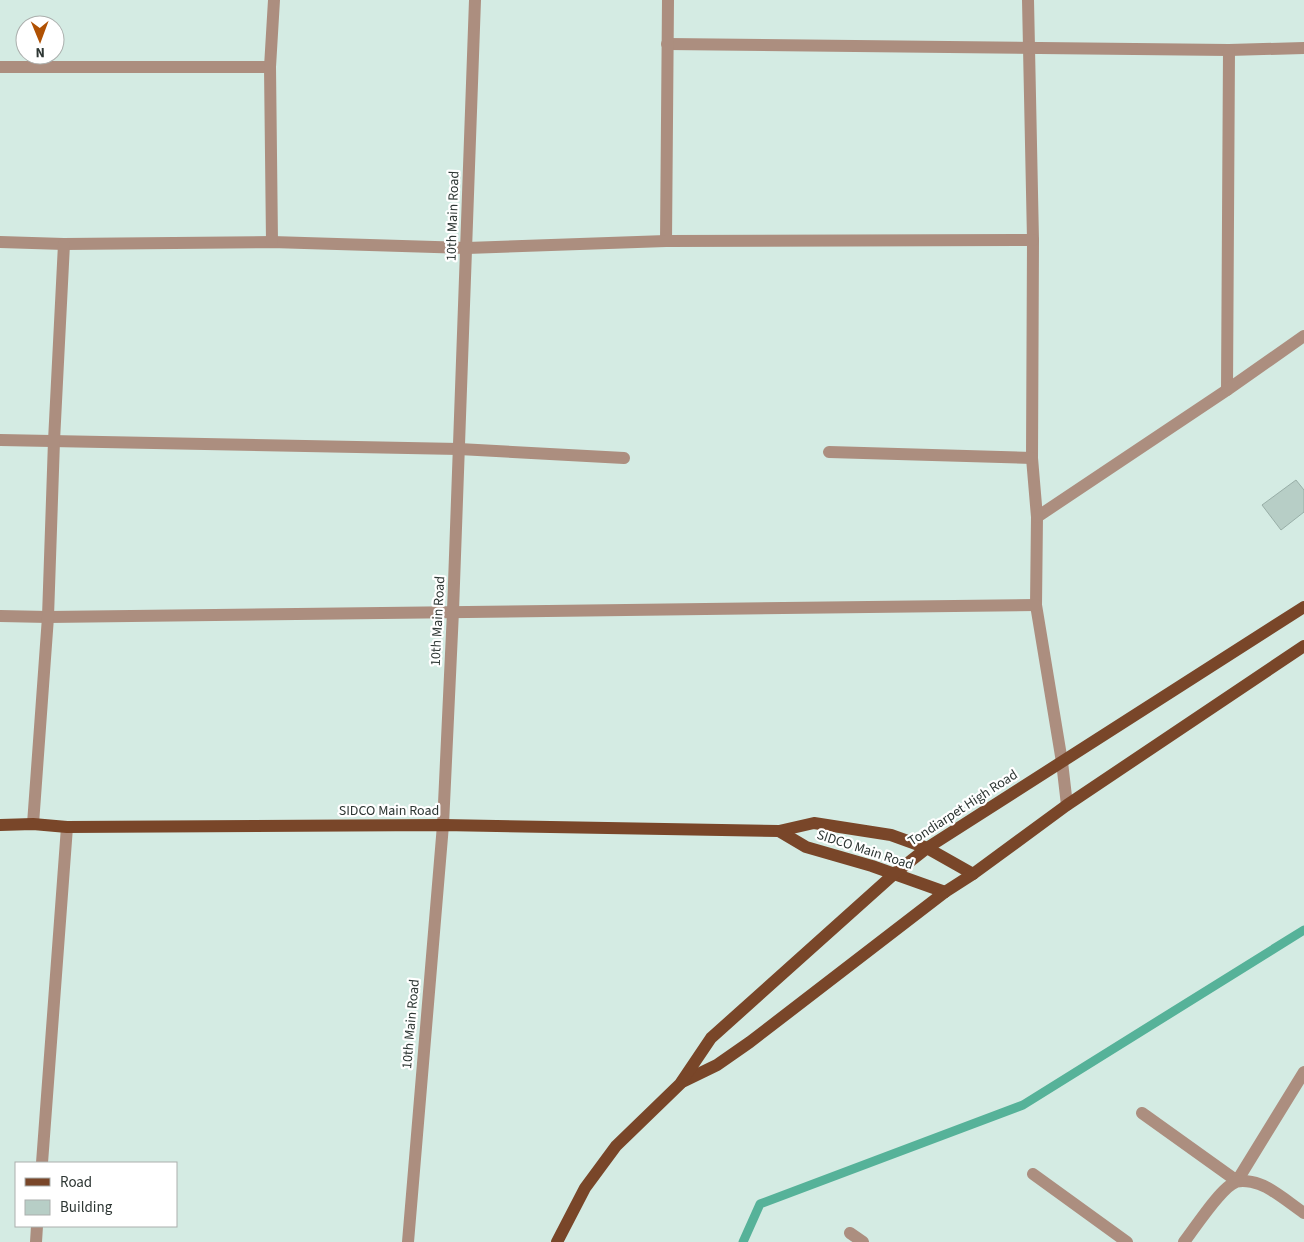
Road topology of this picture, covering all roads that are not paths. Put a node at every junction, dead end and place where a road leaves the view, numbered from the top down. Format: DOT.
graph roads {
  1 [pos="274,0"];
  2 [pos="475,0"];
  3 [pos="668,0"];
  4 [pos="1028,0"];
  5 [pos="667,44"];
  6 [pos="1029,48"];
  7 [pos="1304,48"];
  8 [pos="1229,50"];
  9 [pos="0,67"];
  10 [pos="270,67"];
  11 [pos="1033,240"];
  12 [pos="666,241"];
  13 [pos="0,242"];
  14 [pos="272,242"];
  15 [pos="64,244"];
  16 [pos="467,248"];
  17 [pos="1304,336"];
  18 [pos="1227,390"];
  19 [pos="0,440"];
  20 [pos="54,441"];
  21 [pos="460,449"];
  22 [pos="829,452"];
  23 [pos="624,458"];
  24 [pos="1032,458"];
  25 [pos="1037,517"];
  26 [pos="1036,605"];
  27 [pos="1304,607"];
  28 [pos="454,611"];
  29 [pos="0,616"];
  30 [pos="48,617"];
  31 [pos="1304,646"];
  32 [pos="1062,762"];
  33 [pos="1067,804"];
  34 [pos="33,824"];
  35 [pos="0,825"];
  36 [pos="443,825"];
  37 [pos="68,827"];
  38 [pos="779,831"];
  39 [pos="927,848"];
  40 [pos="894,874"];
  41 [pos="973,874"];
  42 [pos="945,892"];
  43 [pos="1304,1072"];
  44 [pos="680,1084"];
  45 [pos="1142,1113"];
  46 [pos="42,1162"];
  47 [pos="1033,1174"];
  48 [pos="1237,1181"];
  49 [pos="1304,1213"];
  50 [pos="37,1227"];
  51 [pos="850,1234"];
  52 [pos="36,1242"];
  53 [pos="408,1242"];
  54 [pos="557,1242"];
  55 [pos="863,1242"];
  56 [pos="1127,1242"];
  57 [pos="1184,1242"];
  1 -- 10 [label="street"];
  2 -- 16 [label="street, 10th Main Road"];
  3 -- 5 [label="street"];
  4 -- 6 [label="street"];
  5 -- 6 [label="street"];
  5 -- 12 [label="street"];
  6 -- 8 [label="street"];
  6 -- 11 [label="street"];
  7 -- 8 [label="street"];
  8 -- 18 [label="street"];
  9 -- 10 [label="street"];
  10 -- 14 [label="street"];
  11 -- 12 [label="street"];
  11 -- 24 [label="street"];
  12 -- 16 [label="street"];
  13 -- 15 [label="street"];
  14 -- 15 [label="street"];
  14 -- 16 [label="street"];
  15 -- 20 [label="street"];
  16 -- 21 [label="street, 10th Main Road"];
  17 -- 18 [label="street"];
  18 -- 25 [label="street"];
  19 -- 20 [label="street"];
  20 -- 21 [label="street"];
  20 -- 30 [label="street"];
  21 -- 23 [label="street"];
  21 -- 28 [label="street, 10th Main Road"];
  22 -- 24 [label="street"];
  24 -- 25 [label="street"];
  25 -- 26 [label="street"];
  26 -- 28 [label="street"];
  26 -- 32 [label="street"];
  27 -- 32 [label="main road, Tondiarpet High Road"];
  28 -- 30 [label="street"];
  28 -- 36 [label="street, 10th Main Road"];
  29 -- 30 [label="street"];
  30 -- 34 [label="street"];
  31 -- 33 [label="main road, Tondiarpet High Road"];
  32 -- 33 [label="street"];
  32 -- 39 [label="main road, Tondiarpet High Road"];
  33 -- 41 [label="main road, Tondiarpet High Road"];
  34 -- 35 [label="main road, SIDCO Main Road"];
  34 -- 37 [label="main road, SIDCO Main Road"];
  36 -- 37 [label="main road, SIDCO Main Road"];
  36 -- 38 [label="main road, SIDCO Main Road"];
  36 -- 53 [label="street, 10th Main Road"];
  37 -- 46 [label="street"];
  38 -- 39 [label="main road, SIDCO Main Road"];
  38 -- 40 [label="main road, SIDCO Main Road"];
  39 -- 40 [label="main road, Tondiarpet High Road"];
  39 -- 41 [label="main road, SIDCO Main Road"];
  40 -- 42 [label="main road, SIDCO Main Road"];
  40 -- 44 [label="main road, Tondiarpet High Road"];
  41 -- 42 [label="main road, Tondiarpet High Road"];
  42 -- 44 [label="main road, Tondiarpet High Road"];
  43 -- 48 [label="street"];
  44 -- 54 [label="main road, Tondiarpet High Road"];
  45 -- 48 [label="street"];
  47 -- 56 [label="street"];
  48 -- 49 [label="street"];
  48 -- 57 [label="street"];
  50 -- 52 [label="street"];
  51 -- 55 [label="street"];
}
